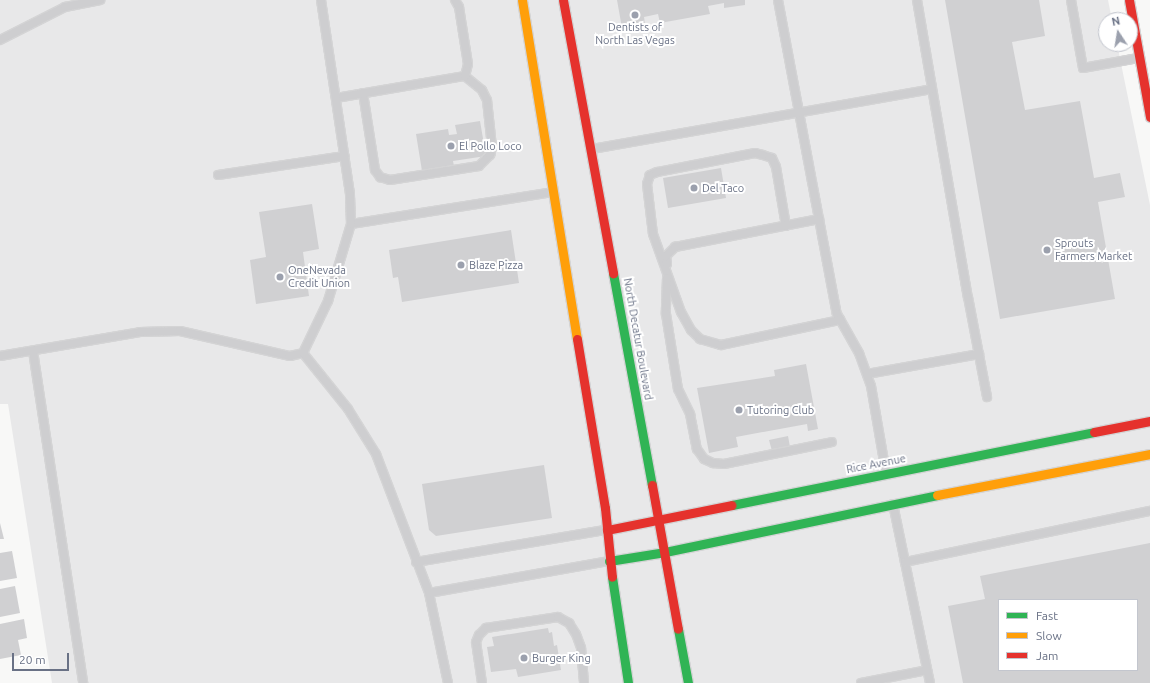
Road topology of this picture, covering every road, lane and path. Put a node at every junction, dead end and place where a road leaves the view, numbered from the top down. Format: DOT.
graph roads {
  1 [pos="100,0"];
  2 [pos="321,0"];
  3 [pos="455,0"];
  4 [pos="522,0"];
  5 [pos="563,0"];
  6 [pos="778,0"];
  7 [pos="917,0"];
  8 [pos="1071,0"];
  9 [pos="1129,0"];
  10 [pos="0,40"];
  11 [pos="1139,58"];
  12 [pos="465,76"];
  13 [pos="932,88"];
  14 [pos="363,93"];
  15 [pos="336,98"];
  16 [pos="797,113"];
  17 [pos="1150,118"];
  18 [pos="592,149"];
  19 [pos="345,156"];
  20 [pos="218,175"];
  21 [pos="552,192"];
  22 [pos="819,219"];
  23 [pos="351,224"];
  24 [pos="786,226"];
  25 [pos="667,270"];
  26 [pos="840,320"];
  27 [pos="33,350"];
  28 [pos="303,353"];
  29 [pos="979,354"];
  30 [pos="0,356"];
  31 [pos="867,374"];
  32 [pos="987,397"];
  33 [pos="1150,421"];
  34 [pos="832,442"];
  35 [pos="1082,445"];
  36 [pos="1030,446"];
  37 [pos="1150,454"];
  38 [pos="887,478"];
  39 [pos="892,499"];
  40 [pos="1150,511"];
  41 [pos="659,520"];
  42 [pos="607,530"];
  43 [pos="665,552"];
  44 [pos="609,561"];
  45 [pos="416,562"];
  46 [pos="905,562"];
  47 [pos="429,593"];
  48 [pos="927,670"];
  49 [pos="83,683"];
  50 [pos="448,683"];
  51 [pos="482,683"];
  52 [pos="584,683"];
  53 [pos="628,683"];
  54 [pos="688,683"];
  55 [pos="861,683"];
  56 [pos="930,683"];
  1 -- 10 [label="lane"];
  2 -- 15 [label="lane"];
  3 -- 12 [label="lane"];
  4 -- 21 [label="main road"];
  5 -- 18 [label="main road, North Decatur Boulevard"];
  6 -- 16 [label="lane"];
  7 -- 13 [label="lane"];
  8 -- 11 [label="lane"];
  9 -- 11 [label="main road"];
  11 -- 17 [label="main road"];
  12 -- 14 [label="lane"];
  12 -- 14 [label="lane"];
  13 -- 16 [label="lane"];
  13 -- 29 [label="lane"];
  14 -- 15 [label="lane"];
  15 -- 19 [label="lane"];
  16 -- 18 [label="lane"];
  16 -- 22 [label="lane"];
  18 -- 41 [label="main road, North Decatur Boulevard"];
  19 -- 20 [label="lane"];
  19 -- 23 [label="lane"];
  21 -- 23 [label="lane"];
  21 -- 42 [label="main road"];
  22 -- 24 [label="lane"];
  22 -- 26 [label="lane"];
  23 -- 28 [label="lane"];
  24 -- 25 [label="lane"];
  24 -- 25 [label="lane"];
  25 -- 26 [label="lane"];
  25 -- 34 [label="lane"];
  26 -- 31 [label="lane"];
  27 -- 28 [label="lane"];
  27 -- 30 [label="lane"];
  27 -- 49 [label="lane"];
  28 -- 45 [label="lane"];
  29 -- 31 [label="lane"];
  29 -- 32 [label="lane"];
  31 -- 38 [label="lane"];
  33 -- 36 [label="main road, Rice Avenue"];
  35 -- 36 [label="main road"];
  36 -- 38 [label="main road, Rice Avenue"];
  37 -- 39 [label="main road"];
  38 -- 41 [label="main road, Rice Avenue"];
  39 -- 43 [label="main road"];
  39 -- 46 [label="lane"];
  40 -- 46 [label="lane"];
  41 -- 42 [label="main road, Rice Avenue"];
  41 -- 43 [label="main road, North Decatur Boulevard"];
  42 -- 44 [label="main road"];
  42 -- 45 [label="lane"];
  43 -- 44 [label="main road"];
  43 -- 54 [label="main road, North Decatur Boulevard"];
  44 -- 47 [label="lane"];
  44 -- 53 [label="main road"];
  45 -- 47 [label="lane"];
  46 -- 48 [label="lane"];
  47 -- 50 [label="lane"];
  48 -- 55 [label="lane"];
  48 -- 56 [label="lane"];
  51 -- 52 [label="lane"];
}
